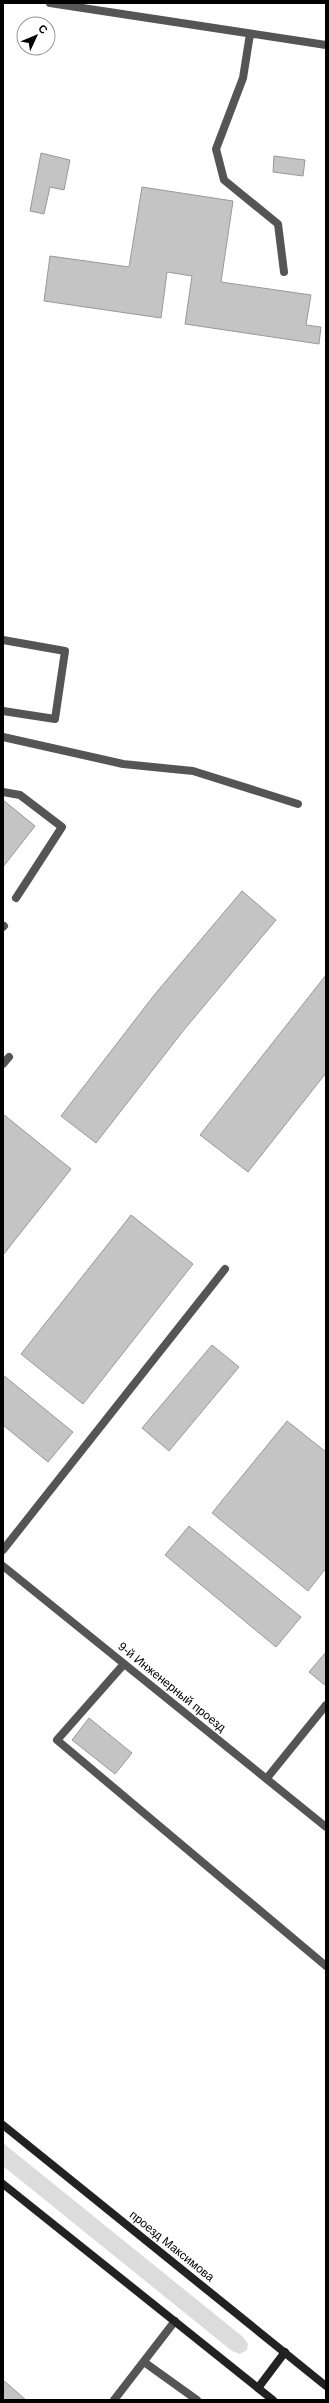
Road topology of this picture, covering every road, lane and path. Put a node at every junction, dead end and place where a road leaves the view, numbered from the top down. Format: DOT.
graph roads {
  1 [pos="50,3"];
  2 [pos="250,34"];
  3 [pos="326,45"];
  4 [pos="284,272"];
  5 [pos="3,640"];
  6 [pos="3,711"];
  7 [pos="3,737"];
  8 [pos="3,792"];
  9 [pos="298,804"];
  10 [pos="16,898"];
  11 [pos="9,1057"];
  12 [pos="3,1064"];
  13 [pos="225,1268"];
  14 [pos="3,1550"];
  15 [pos="3,1566"];
  16 [pos="124,1664"];
  17 [pos="326,1704"];
  18 [pos="267,1778"];
  19 [pos="326,1827"];
  20 [pos="326,1966"];
  21 [pos="3,2125"];
  22 [pos="3,2184"];
  23 [pos="175,2321"];
  24 [pos="285,2352"];
  25 [pos="144,2362"];
  26 [pos="326,2386"];
  27 [pos="258,2388"];
  28 [pos="114,2400"];
  29 [pos="197,2400"];
  30 [pos="273,2400"];
  1 -- 2 [label="street"];
  2 -- 3 [label="street"];
  2 -- 4 [label="street"];
  5 -- 6 [label="street"];
  7 -- 9 [label="street"];
  8 -- 10 [label="street"];
  11 -- 12 [label="street"];
  13 -- 14 [label="street"];
  15 -- 16 [label="street, 9-й Инженерный проезд"];
  16 -- 18 [label="street, 9-й Инженерный проезд"];
  16 -- 20 [label="street"];
  17 -- 18 [label="street"];
  18 -- 19 [label="street, 9-й Инженерный проезд"];
  21 -- 24 [label="main road, проезд Максимова"];
  22 -- 23 [label="main road"];
  23 -- 25 [label="street"];
  23 -- 27 [label="main road"];
  24 -- 26 [label="main road, проезд Максимова"];
  24 -- 27 [label="main road"];
  25 -- 28 [label="street"];
  25 -- 29 [label="street"];
  27 -- 30 [label="main road"];
}
